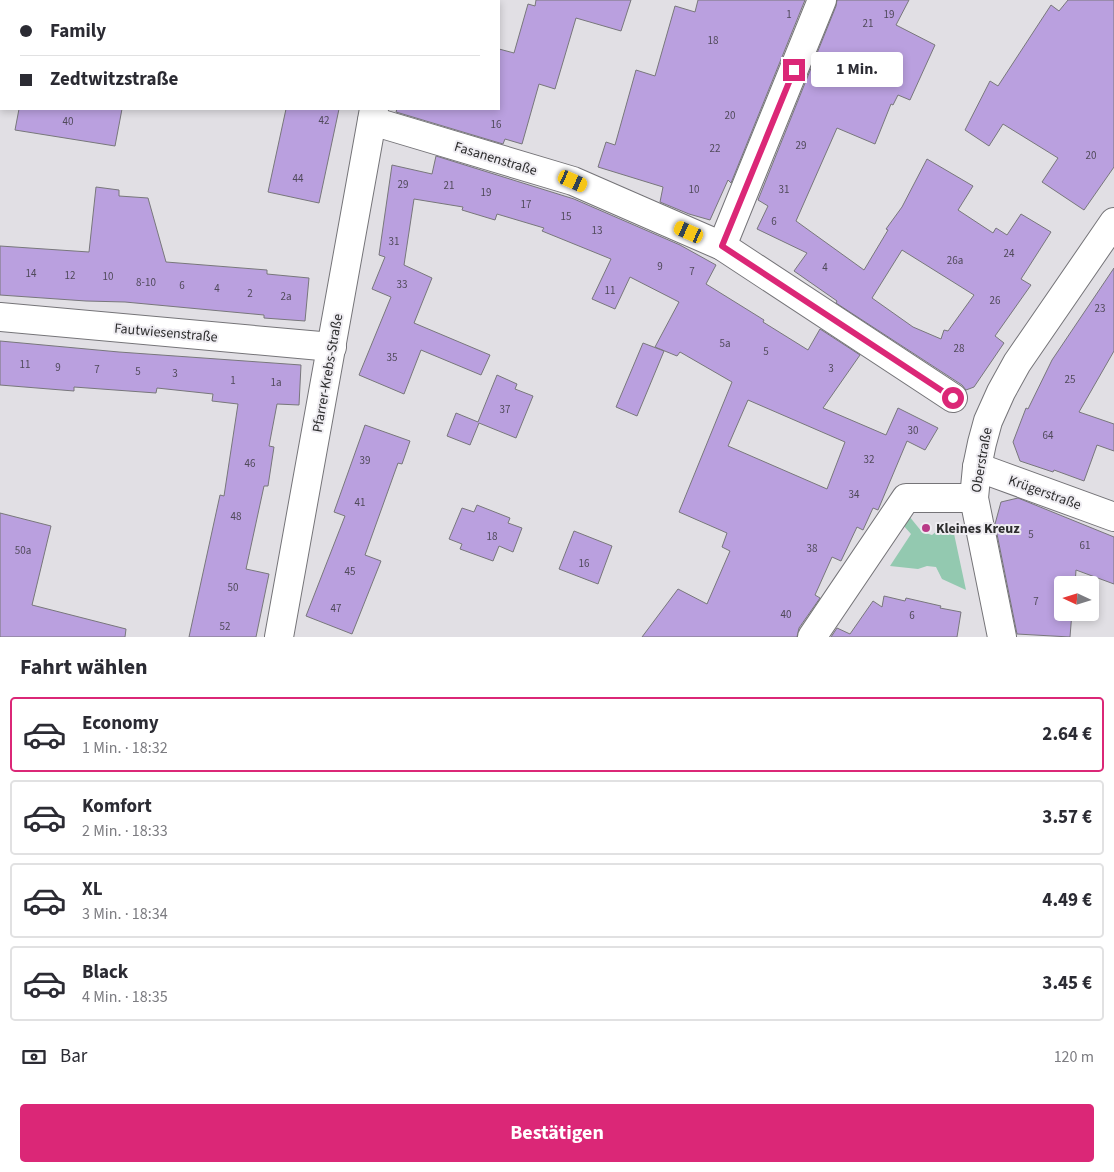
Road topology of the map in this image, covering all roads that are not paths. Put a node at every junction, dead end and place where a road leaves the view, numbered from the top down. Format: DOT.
graph roads {
  1 [pos="822,0"];
  2 [pos="373,115"];
  3 [pos="1114,222"];
  4 [pos="722,246"];
  5 [pos="0,317"];
  6 [pos="332,346"];
  7 [pos="953,398"];
  8 [pos="977,467"];
  9 [pos="974,498"];
  10 [pos="1114,517"];
  11 [pos="279,637"];
  12 [pos="812,637"];
  13 [pos="1002,637"];
  1 -- 4 [label="street"];
  2 -- 4 [label="street, Fasanenstraße"];
  2 -- 6 [label="street, Pfarrer-Krebs-Straße"];
  3 -- 8 [label="street, Oberstraße"];
  4 -- 7 [label="street, Fasanenstraße"];
  5 -- 6 [label="street, Fautwiesenstraße"];
  6 -- 11 [label="street, Pfarrer-Krebs-Straße"];
  8 -- 9 [label="street, Oberstraße"];
  8 -- 10 [label="street, Krügerstraße"];
  9 -- 12 [label="street, Oberstraße"];
  9 -- 13 [label="street"];
}
